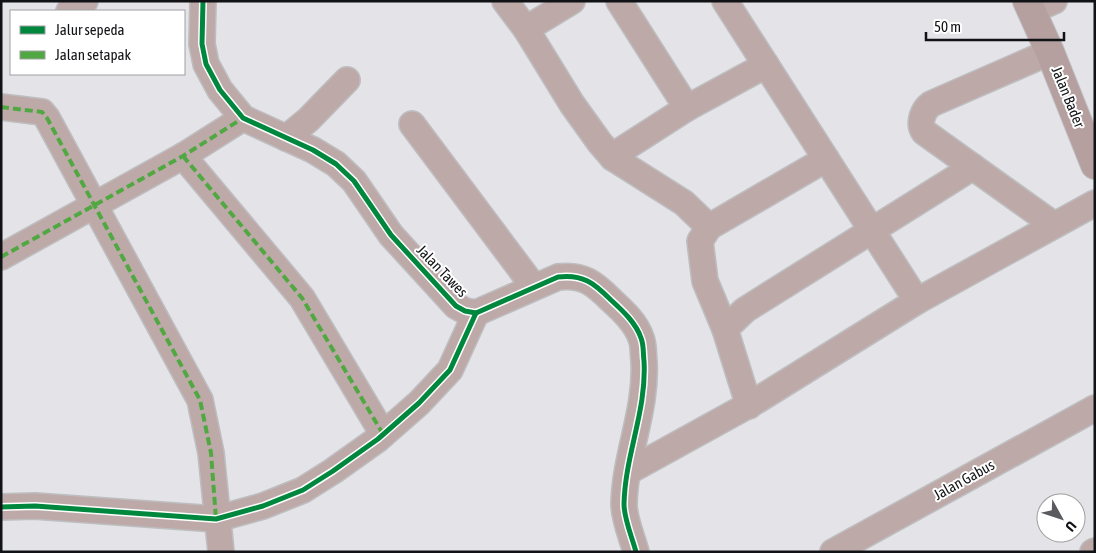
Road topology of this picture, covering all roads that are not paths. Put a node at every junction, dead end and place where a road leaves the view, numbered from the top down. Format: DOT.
graph roads {
  1 [pos="85,1"];
  2 [pos="203,1"];
  3 [pos="505,1"];
  4 [pos="572,1"];
  5 [pos="619,1"];
  6 [pos="725,1"];
  7 [pos="1037,5"];
  8 [pos="71,10"];
  9 [pos="526,29"];
  10 [pos="1050,52"];
  11 [pos="766,65"];
  12 [pos="347,80"];
  13 [pos="1,107"];
  14 [pos="687,108"];
  15 [pos="243,118"];
  16 [pos="412,124"];
  17 [pos="286,138"];
  18 [pos="183,156"];
  19 [pos="614,158"];
  20 [pos="826,159"];
  21 [pos="1095,165"];
  22 [pos="973,167"];
  23 [pos="1095,203"];
  24 [pos="95,205"];
  25 [pos="1054,225"];
  26 [pos="709,227"];
  27 [pos="872,231"];
  28 [pos="1,257"];
  29 [pos="534,287"];
  30 [pos="917,301"];
  31 [pos="476,313"];
  32 [pos="725,328"];
  33 [pos="749,406"];
  34 [pos="1095,408"];
  35 [pos="383,434"];
  36 [pos="629,471"];
  37 [pos="1,507"];
  38 [pos="216,519"];
  39 [pos="221,552"];
  40 [pos="636,552"];
  41 [pos="833,552"];
  1 -- 8 [label="street"];
  2 -- 15 [label="street, Jalan Tawes"];
  3 -- 9 [label="street"];
  4 -- 9 [label="street"];
  5 -- 14 [label="street"];
  6 -- 11 [label="street"];
  7 -- 10 [label="main road, Jalan Bader"];
  9 -- 19 [label="street"];
  10 -- 21 [label="main road, Jalan Bader"];
  10 -- 22 [label="street"];
  11 -- 14 [label="street"];
  11 -- 20 [label="street"];
  12 -- 17 [label="street"];
  13 -- 24 [label="street"];
  14 -- 19 [label="street"];
  15 -- 17 [label="street, Jalan Tawes"];
  15 -- 18 [label="street"];
  16 -- 29 [label="street"];
  17 -- 31 [label="street, Jalan Tawes"];
  18 -- 24 [label="street"];
  18 -- 35 [label="street"];
  19 -- 26 [label="street"];
  20 -- 26 [label="street"];
  20 -- 27 [label="street"];
  22 -- 25 [label="street"];
  22 -- 27 [label="street"];
  23 -- 25 [label="street"];
  24 -- 28 [label="street"];
  24 -- 38 [label="street"];
  25 -- 30 [label="street"];
  26 -- 32 [label="street"];
  27 -- 30 [label="street"];
  27 -- 32 [label="street"];
  29 -- 31 [label="street, Jalan Tawes"];
  29 -- 36 [label="street, Jalan Tawes"];
  30 -- 33 [label="street"];
  31 -- 35 [label="street"];
  32 -- 33 [label="street"];
  33 -- 36 [label="street"];
  34 -- 41 [label="street, Jalan Gabus"];
  35 -- 38 [label="street"];
  36 -- 40 [label="street, Jalan Tawes"];
  37 -- 38 [label="street"];
  38 -- 39 [label="street"];
}
